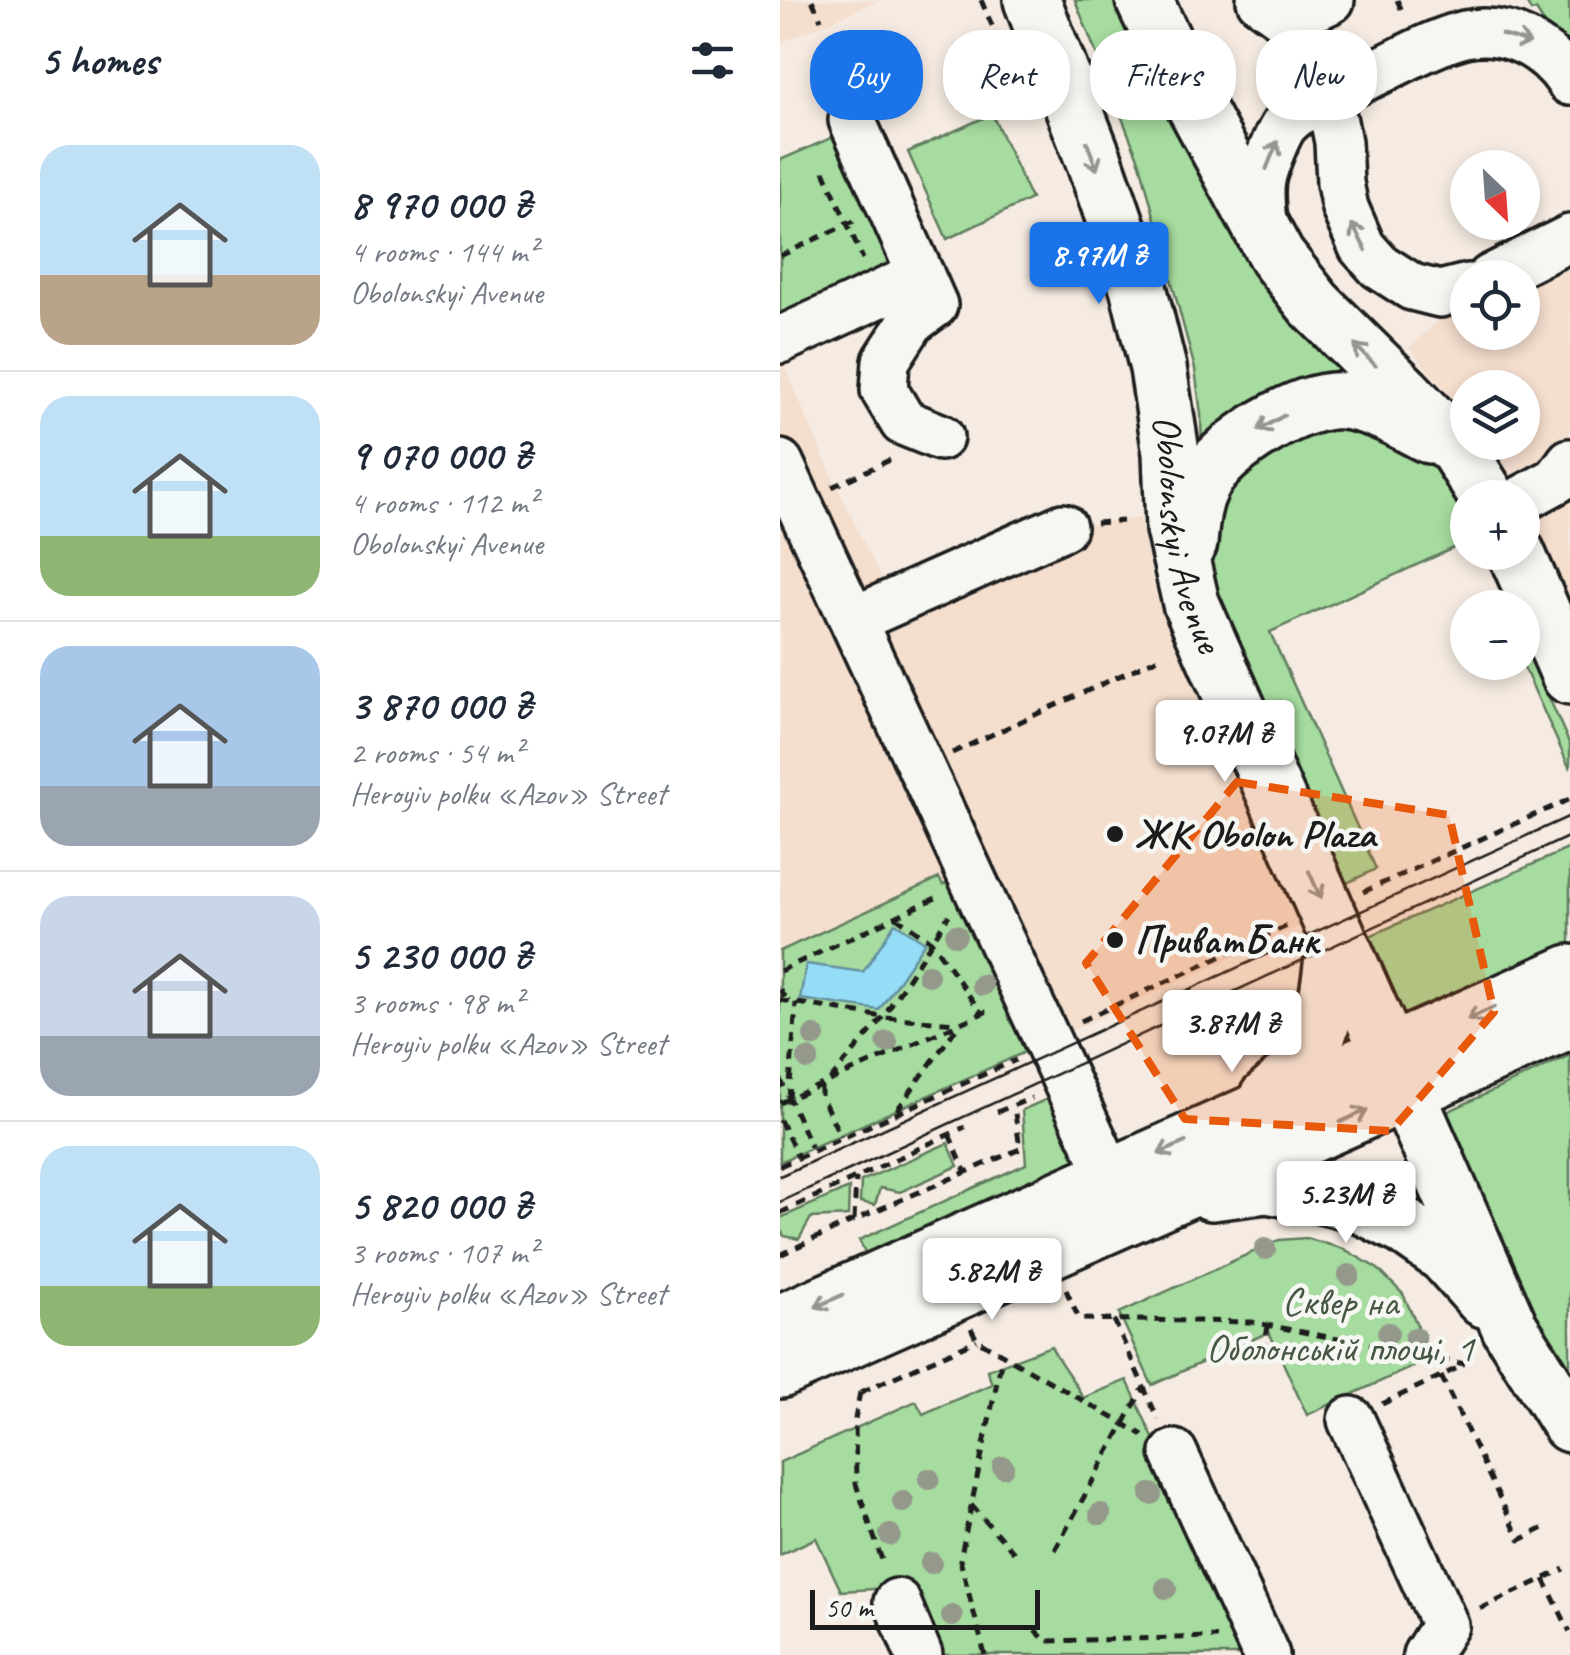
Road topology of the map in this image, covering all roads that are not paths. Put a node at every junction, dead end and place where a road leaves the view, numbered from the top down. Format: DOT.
graph roads {
  1 [pos="1032,0"];
  2 [pos="1144,0"];
  3 [pos="1331,0"];
  4 [pos="1274,10"];
  5 [pos="1377,72"];
  6 [pos="1570,82"];
  7 [pos="852,120"];
  8 [pos="1291,120"];
  9 [pos="1333,120"];
  10 [pos="1264,234"];
  11 [pos="1570,238"];
  12 [pos="1526,260"];
  13 [pos="921,276"];
  14 [pos="1450,292"];
  15 [pos="780,340"];
  16 [pos="940,437"];
  17 [pos="1450,442"];
  18 [pos="1450,446"];
  19 [pos="780,462"];
  20 [pos="1570,462"];
  21 [pos="1540,490"];
  22 [pos="1063,527"];
  23 [pos="1524,570"];
  24 [pos="1191,603"];
  25 [pos="852,620"];
  26 [pos="1570,676"];
  27 [pos="1325,919"];
  28 [pos="1570,973"];
  29 [pos="1570,1020"];
  30 [pos="1398,1073"];
  31 [pos="1249,1114"];
  32 [pos="1110,1176"];
  33 [pos="1169,1197"];
  34 [pos="780,1322"];
  35 [pos="1510,1328"];
  36 [pos="780,1370"];
  37 [pos="1350,1420"];
  38 [pos="1570,1424"];
  39 [pos="1174,1453"];
  40 [pos="897,1602"];
  41 [pos="1435,1640"];
  42 [pos="1262,1646"];
  43 [pos="919,1655"];
  1 -- 24 [label="main road, Obolonskyi Avenue, one-way"];
  2 -- 10 [label="main road"];
  3 -- 4 [label="lane"];
  5 -- 6 [label="lane, one-way"];
  7 -- 13 [label="lane"];
  10 -- 8 [label="lane, one-way"];
  14 -- 9 [label="lane, one-way"];
  17 -- 10 [label="main road, one-way"];
  11 -- 12 [label="lane"];
  13 -- 15 [label="lane"];
  13 -- 16 [label="lane"];
  18 -- 24 [label="main road, one-way"];
  19 -- 25 [label="lane"];
  20 -- 21 [label="lane"];
  22 -- 25 [label="lane"];
  23 -- 26 [label="main road"];
  24 -- 27 [label="main road, Obolonskyi Avenue, one-way"];
  25 -- 32 [label="lane"];
  27 -- 30 [label="main road, Obolonskyi Avenue"];
  27 -- 31 [label="main road"];
  28 -- 30 [label="main road, one-way"];
  29 -- 30 [label="main road"];
  30 -- 31 [label="main road"];
  33 -- 30 [label="main road, one-way"];
  30 -- 35 [label="main road, Obolonskyi Avenue"];
  31 -- 32 [label="main road, one-way"];
  32 -- 34 [label="main road, one-way"];
  33 -- 35 [label="main road"];
  33 -- 36 [label="main road"];
  35 -- 38 [label="main road, Obolonskyi Avenue"];
  37 -- 41 [label="lane"];
  39 -- 42 [label="lane"];
  40 -- 43 [label="lane"];
}
